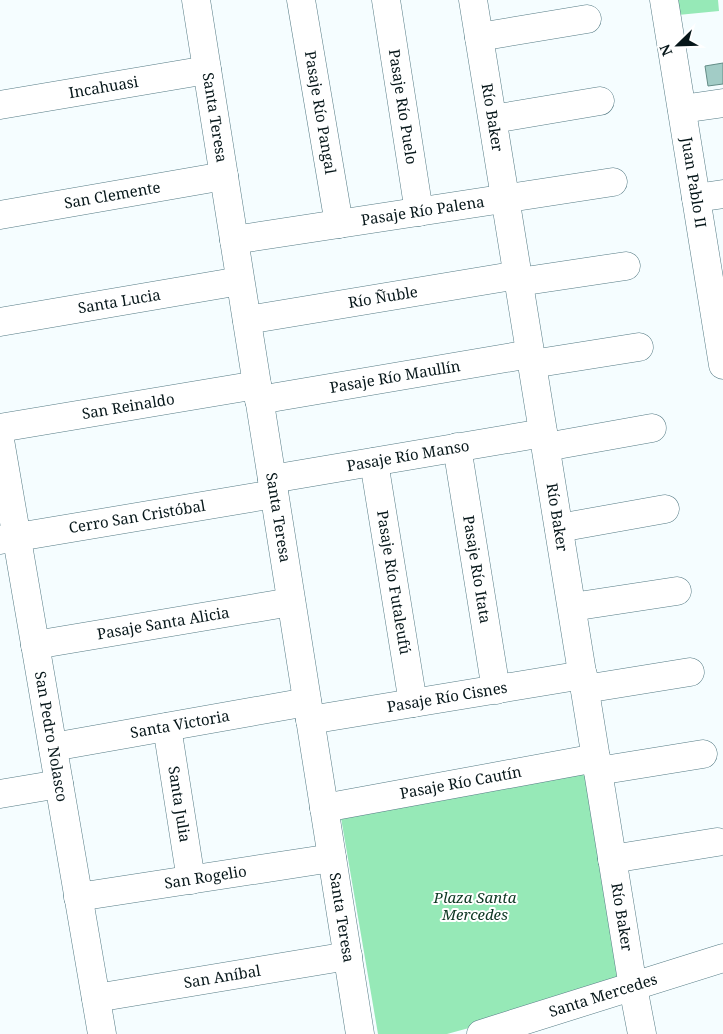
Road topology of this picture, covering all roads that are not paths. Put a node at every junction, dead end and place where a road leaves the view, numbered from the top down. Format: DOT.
graph roads {
  1 [pos="196,0"];
  2 [pos="300,0"];
  3 [pos="386,0"];
  4 [pos="473,0"];
  5 [pos="664,0"];
  6 [pos="587,19"];
  7 [pos="479,36"];
  8 [pos="207,70"];
  9 [pos="600,101"];
  10 [pos="723,103"];
  11 [pos="0,105"];
  12 [pos="682,109"];
  13 [pos="493,119"];
  14 [pos="224,176"];
  15 [pos="613,182"];
  16 [pos="723,194"];
  17 [pos="505,198"];
  18 [pos="696,198"];
  19 [pos="418,212"];
  20 [pos="0,215"];
  21 [pos="338,224"];
  22 [pos="234,240"];
  23 [pos="626,266"];
  24 [pos="518,278"];
  25 [pos="240,282"];
  26 [pos="717,286"];
  27 [pos="246,320"];
  28 [pos="0,322"];
  29 [pos="639,347"];
  30 [pos="531,359"];
  31 [pos="723,361"];
  32 [pos="258,392"];
  33 [pos="0,428"];
  34 [pos="652,428"];
  35 [pos="0,440"];
  36 [pos="544,440"];
  37 [pos="457,447"];
  38 [pos="374,462"];
  39 [pos="273,487"];
  40 [pos="664,509"];
  41 [pos="558,528"];
  42 [pos="8,539"];
  43 [pos="677,591"];
  44 [pos="291,602"];
  45 [pos="572,607"];
  46 [pos="35,645"];
  47 [pos="690,672"];
  48 [pos="584,682"];
  49 [pos="496,690"];
  50 [pos="413,703"];
  51 [pos="309,711"];
  52 [pos="167,727"];
  53 [pos="53,747"];
  54 [pos="703,754"];
  55 [pos="597,764"];
  56 [pos="59,784"];
  57 [pos="0,794"];
  58 [pos="324,808"];
  59 [pos="717,842"];
  60 [pos="332,858"];
  61 [pos="612,859"];
  62 [pos="191,880"];
  63 [pos="78,897"];
  64 [pos="348,956"];
  65 [pos="723,958"];
  66 [pos="633,987"];
  67 [pos="96,998"];
  68 [pos="102,1034"];
  69 [pos="360,1034"];
  70 [pos="481,1034"];
  71 [pos="642,1034"];
  1 -- 8 [label="street, Santa Teresa"];
  2 -- 21 [label="street, Pasaje Río Pangal"];
  3 -- 19 [label="street, Pasaje Río Puelo"];
  4 -- 7 [label="street, Río Baker"];
  5 -- 12 [label="street, Juan Pablo II"];
  6 -- 7 [label="street"];
  7 -- 13 [label="street, Río Baker"];
  8 -- 11 [label="street, Incahuasi"];
  8 -- 14 [label="street, Santa Teresa"];
  9 -- 13 [label="street"];
  10 -- 12 [label="street"];
  12 -- 18 [label="street, Juan Pablo II"];
  13 -- 17 [label="street, Río Baker"];
  14 -- 20 [label="street, San Clemente"];
  14 -- 22 [label="street, Santa Teresa"];
  15 -- 17 [label="street, Pasaje Río Palena"];
  16 -- 18 [label="street"];
  17 -- 19 [label="street, Pasaje Río Palena"];
  17 -- 24 [label="street, Río Baker"];
  18 -- 26 [label="street, Juan Pablo II"];
  19 -- 21 [label="street, Pasaje Río Palena"];
  21 -- 22 [label="street, Pasaje Río Palena"];
  22 -- 25 [label="street, Santa Teresa"];
  23 -- 24 [label="street, Río Ñuble"];
  24 -- 27 [label="street, Río Ñuble"];
  24 -- 30 [label="street, Río Baker"];
  25 -- 27 [label="street, Santa Teresa"];
  25 -- 28 [label="street, Santa Lucia"];
  26 -- 31 [label="street, Juan Pablo II"];
  27 -- 32 [label="street, Santa Teresa"];
  29 -- 30 [label="street, Pasaje Río Maullín"];
  30 -- 32 [label="street, Pasaje Río Maullín"];
  30 -- 36 [label="street, Río Baker"];
  32 -- 33 [label="street, San Reinaldo"];
  32 -- 39 [label="street, Santa Teresa"];
  34 -- 36 [label="street, Pasaje Río Manso"];
  35 -- 42 [label="street, San Pedro Nolasco"];
  36 -- 37 [label="street, Pasaje Río Manso"];
  36 -- 41 [label="street, Río Baker"];
  37 -- 38 [label="street, Pasaje Río Manso"];
  37 -- 49 [label="street, Pasaje Río Itata"];
  38 -- 39 [label="street, Pasaje Río Manso"];
  38 -- 50 [label="street, Pasaje Río Futaleufú"];
  39 -- 42 [label="street, Cerro San Cristóbal"];
  39 -- 44 [label="street, Santa Teresa"];
  40 -- 41 [label="street"];
  41 -- 45 [label="street, Río Baker"];
  42 -- 46 [label="street, San Pedro Nolasco"];
  43 -- 45 [label="street"];
  44 -- 46 [label="street, Pasaje Santa Alicia"];
  44 -- 51 [label="street, Santa Teresa"];
  45 -- 48 [label="street, Río Baker"];
  46 -- 53 [label="street, San Pedro Nolasco"];
  47 -- 48 [label="street, Pasaje Río Cisnes"];
  48 -- 49 [label="street, Pasaje Río Cisnes"];
  48 -- 55 [label="street, Río Baker"];
  49 -- 50 [label="street, Pasaje Río Cisnes"];
  50 -- 51 [label="street, Pasaje Río Cisnes"];
  51 -- 52 [label="street, Santa Victoria"];
  51 -- 58 [label="street, Santa Teresa"];
  52 -- 53 [label="street, Santa Victoria"];
  52 -- 62 [label="street, Santa Julia"];
  53 -- 56 [label="street, San Pedro Nolasco"];
  54 -- 55 [label="street, Pasaje Río Cautín"];
  55 -- 58 [label="street, Pasaje Río Cautín"];
  55 -- 61 [label="street, Río Baker"];
  56 -- 57 [label="street"];
  56 -- 63 [label="street, San Pedro Nolasco"];
  58 -- 60 [label="street, Santa Teresa"];
  59 -- 61 [label="street"];
  60 -- 62 [label="street, San Rogelio"];
  60 -- 64 [label="street, Santa Teresa"];
  61 -- 66 [label="street, Río Baker"];
  62 -- 63 [label="street, San Rogelio"];
  63 -- 67 [label="street, San Pedro Nolasco"];
  64 -- 67 [label="street, San Aníbal"];
  64 -- 69 [label="street, Santa Teresa"];
  65 -- 66 [label="street, Santa Mercedes"];
  66 -- 70 [label="street, Santa Mercedes"];
  66 -- 71 [label="street, Río Baker"];
  67 -- 68 [label="street, San Pedro Nolasco"];
}
